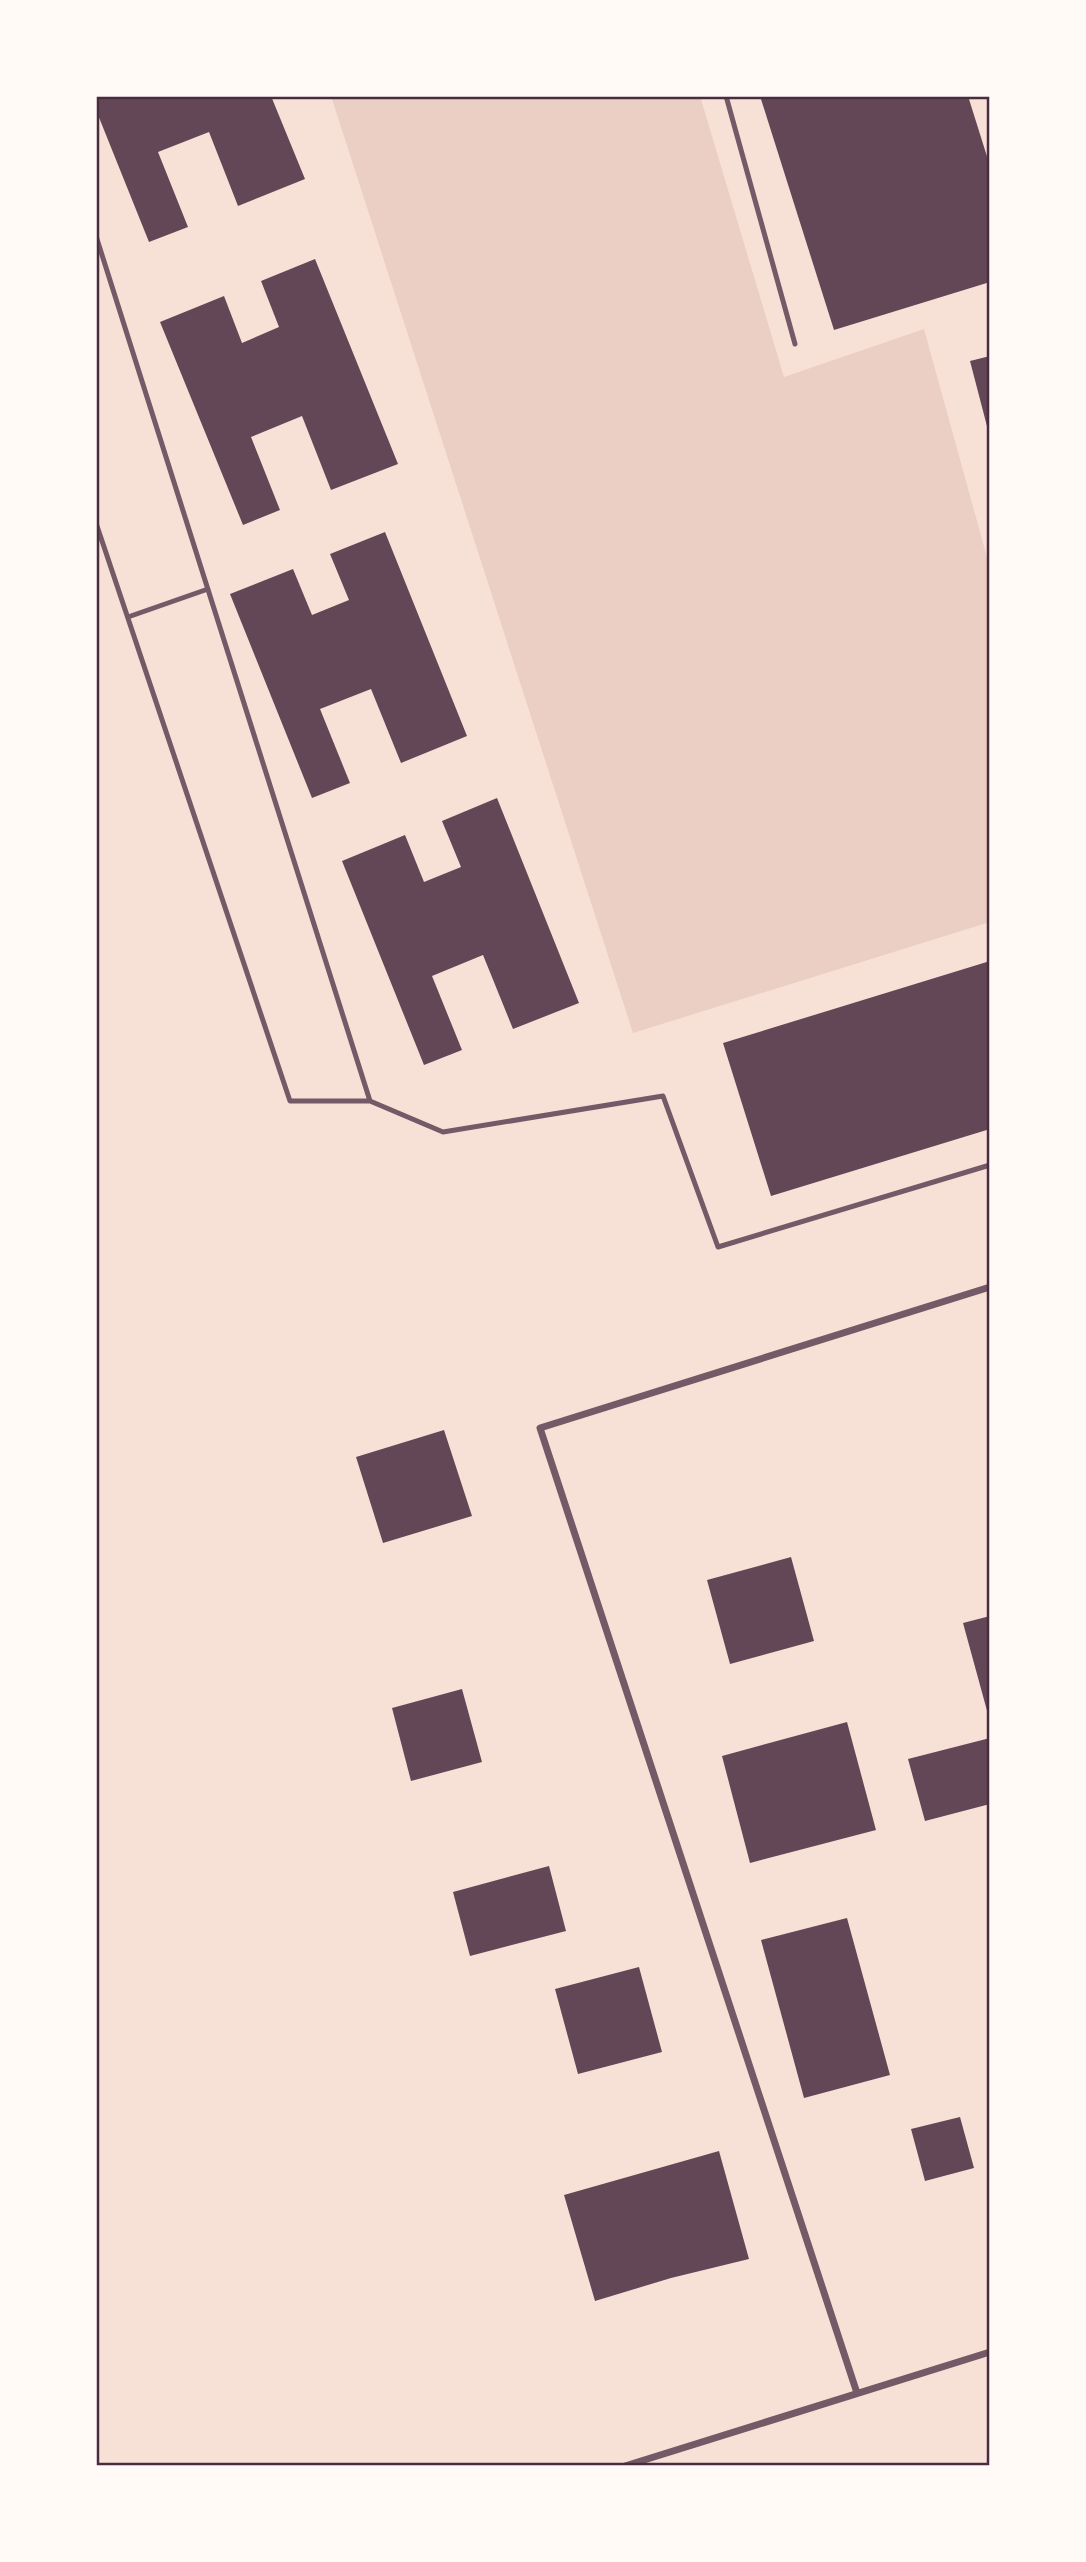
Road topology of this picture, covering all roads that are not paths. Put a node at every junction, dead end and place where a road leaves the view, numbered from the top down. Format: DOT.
graph roads {
  1 [pos="726,96"];
  2 [pos="96,236"];
  3 [pos="795,344"];
  4 [pos="96,523"];
  5 [pos="208,589"];
  6 [pos="128,617"];
  7 [pos="370,1101"];
  8 [pos="990,1165"];
  9 [pos="990,1287"];
  10 [pos="990,2352"];
  11 [pos="858,2393"];
  12 [pos="625,2466"];
  1 -- 3 [label="lane"];
  2 -- 5 [label="lane"];
  4 -- 6 [label="lane"];
  5 -- 6 [label="lane"];
  5 -- 7 [label="lane"];
  6 -- 7 [label="lane"];
  7 -- 8 [label="lane"];
  9 -- 11 [label="street"];
  10 -- 11 [label="street"];
  11 -- 12 [label="street"];
}
